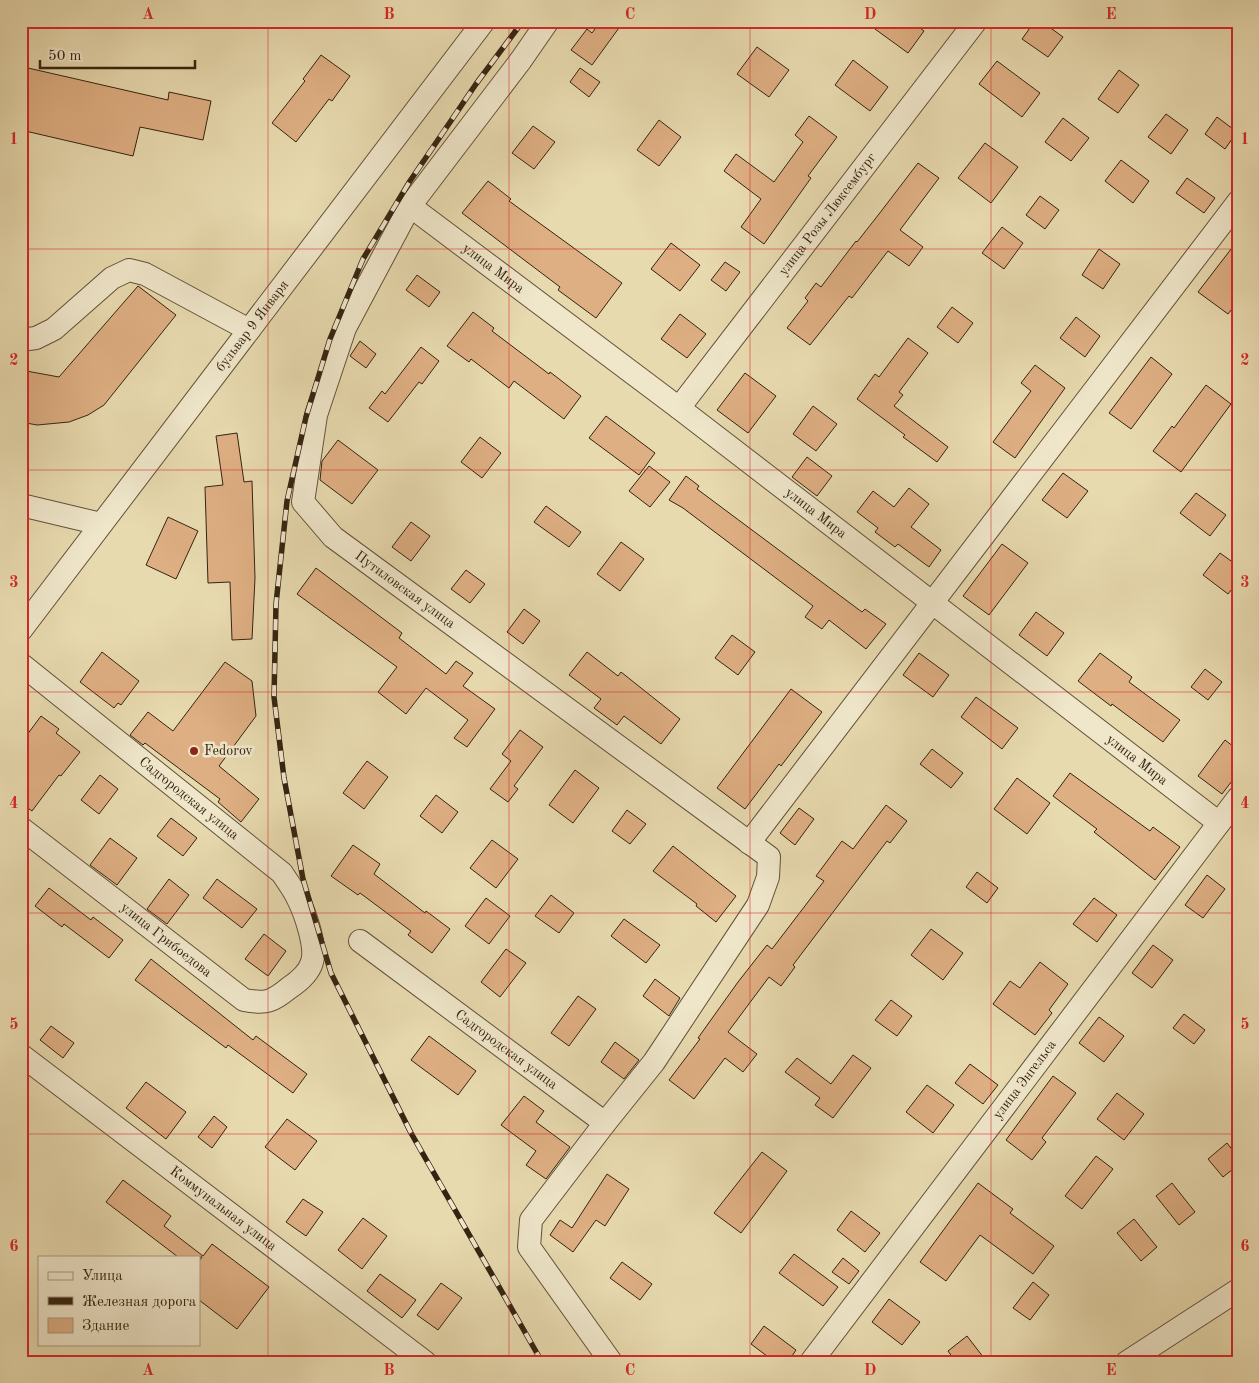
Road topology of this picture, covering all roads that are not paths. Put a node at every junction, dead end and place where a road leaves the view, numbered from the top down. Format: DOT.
graph roads {
  1 [pos="484,21"];
  2 [pos="548,21"];
  3 [pos="976,21"];
  4 [pos="1238,202"];
  5 [pos="410,206"];
  6 [pos="248,330"];
  7 [pos="21,340"];
  8 [pos="679,408"];
  9 [pos="21,505"];
  10 [pos="101,524"];
  11 [pos="933,603"];
  12 [pos="21,630"];
  13 [pos="21,664"];
  14 [pos="1238,798"];
  15 [pos="1219,822"];
  16 [pos="21,828"];
  17 [pos="749,842"];
  18 [pos="360,941"];
  19 [pos="312,962"];
  20 [pos="21,1054"];
  21 [pos="604,1123"];
  22 [pos="1238,1290"];
  23 [pos="426,1362"];
  24 [pos="611,1362"];
  25 [pos="811,1362"];
  26 [pos="1127,1362"];
  1 -- 6 [label="street, бульвар 9 Января"];
  2 -- 5 [label="street"];
  3 -- 8 [label="street, улица Розы Люксембург"];
  4 -- 11 [label="street"];
  5 -- 8 [label="street, улица Мира"];
  5 -- 17 [label="street, Путиловская улица"];
  6 -- 7 [label="street"];
  6 -- 10 [label="street, бульвар 9 Января"];
  8 -- 11 [label="street, улица Мира"];
  9 -- 10 [label="street"];
  10 -- 12 [label="street, бульвар 9 Января"];
  11 -- 15 [label="street, улица Мира"];
  11 -- 17 [label="street"];
  13 -- 19 [label="street, Садгородская улица"];
  14 -- 15 [label="street, улица Энгельса"];
  15 -- 25 [label="street, улица Энгельса"];
  16 -- 19 [label="street, улица Грибоедова"];
  17 -- 21 [label="street, Путиловская улица"];
  18 -- 21 [label="street, Садгородская улица"];
  20 -- 23 [label="street, Коммунальная улица"];
  21 -- 24 [label="street"];
  22 -- 26 [label="street"];
}
